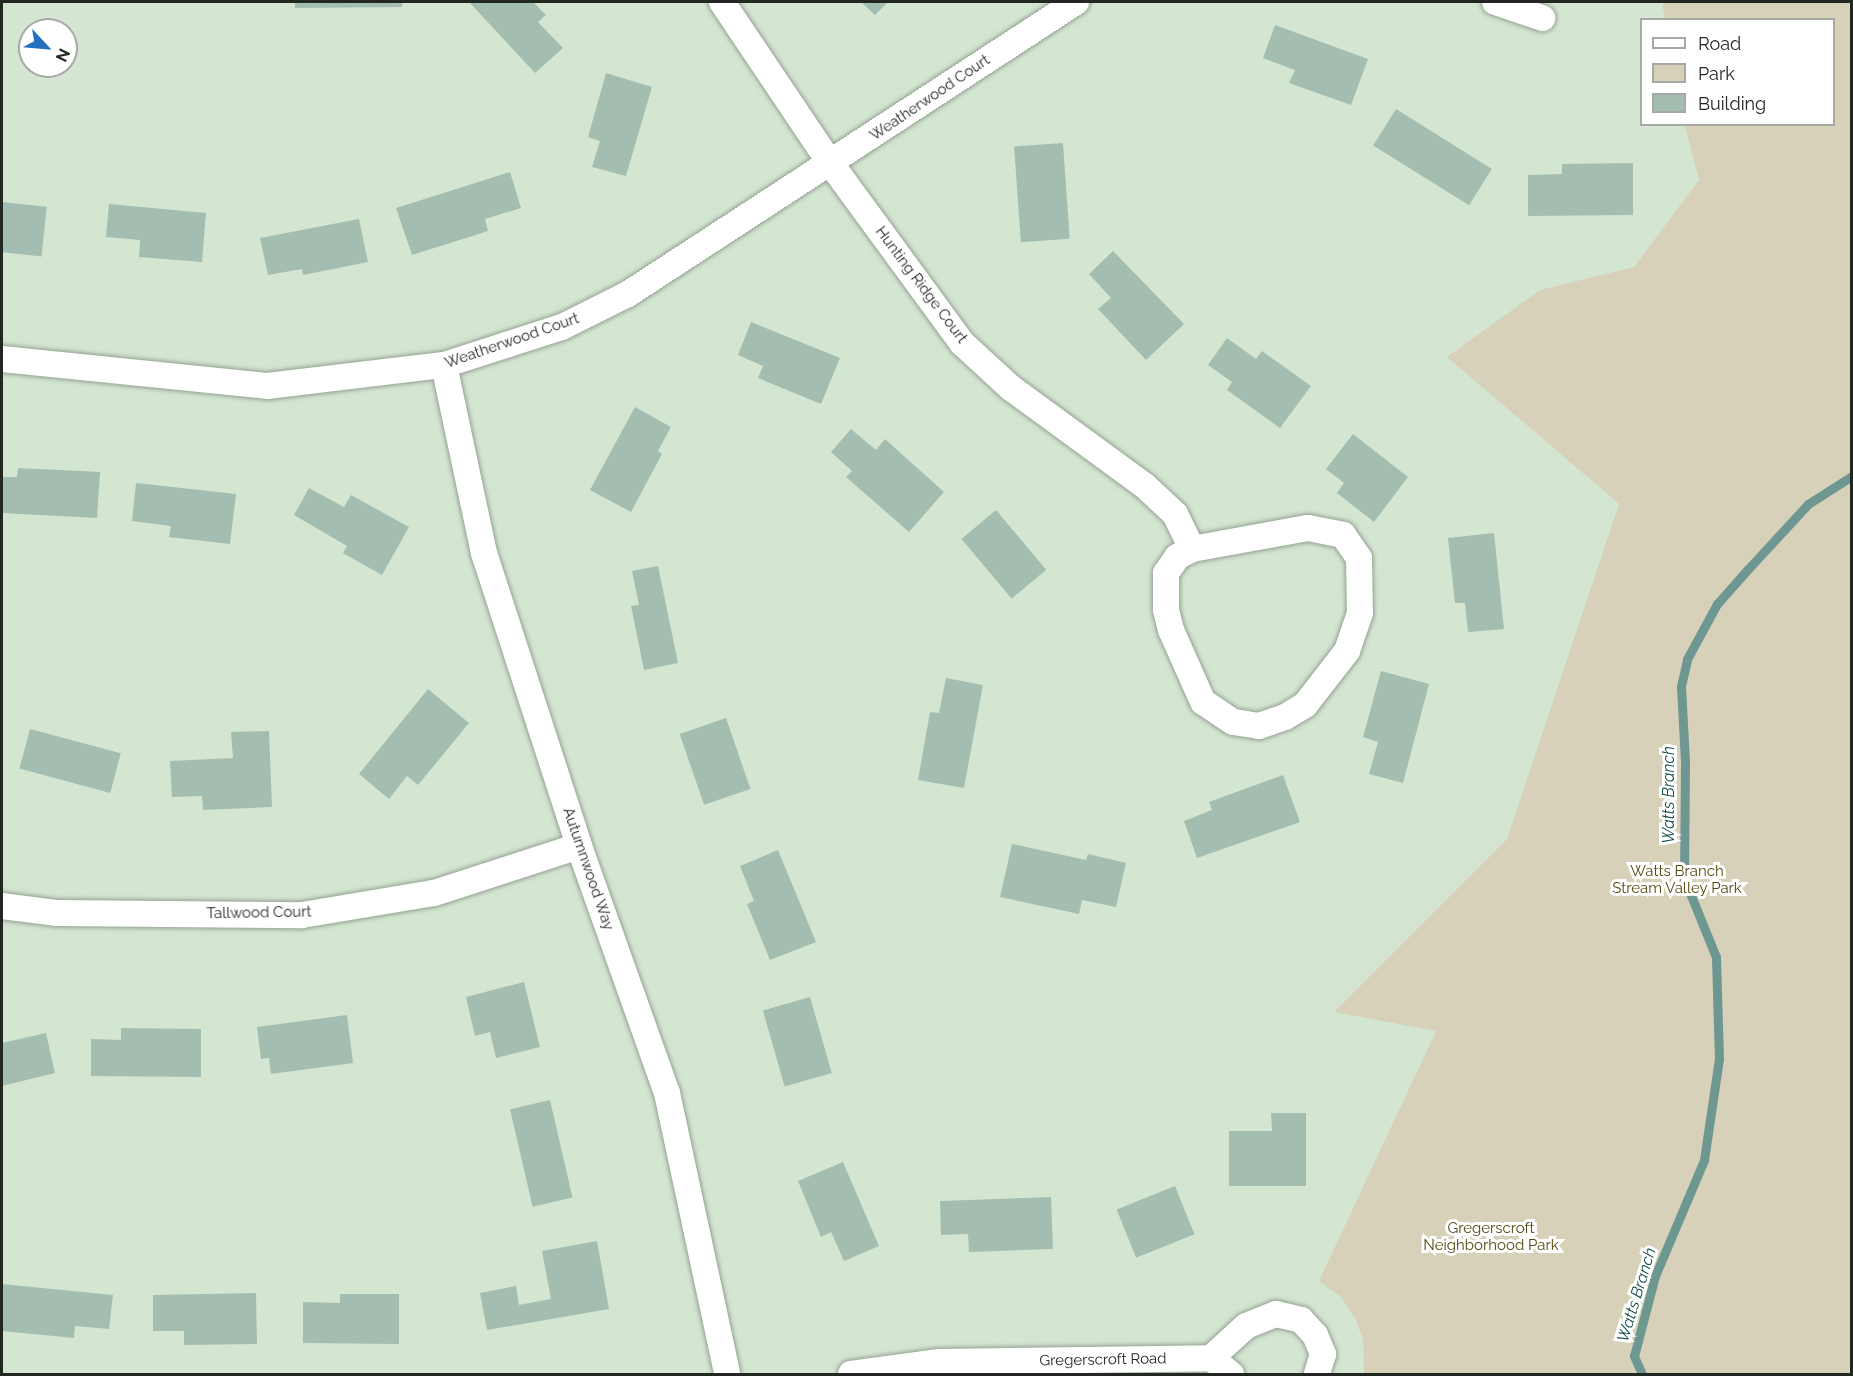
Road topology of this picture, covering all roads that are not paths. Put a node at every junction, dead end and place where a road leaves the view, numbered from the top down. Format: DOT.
graph roads {
  1 [pos="722,2"];
  2 [pos="1076,2"];
  3 [pos="1495,2"];
  4 [pos="1542,18"];
  5 [pos="831,164"];
  6 [pos="2,358"];
  7 [pos="444,366"];
  8 [pos="1192,549"];
  9 [pos="579,846"];
  10 [pos="2,906"];
  11 [pos="1212,1358"];
  12 [pos="727,1374"];
  13 [pos="851,1374"];
  14 [pos="1231,1374"];
  15 [pos="1317,1374"];
  1 -- 5 [label="street, Hunting Ridge Court"];
  2 -- 5 [label="street, Weatherwood Court"];
  3 -- 4 [label="street"];
  5 -- 7 [label="street, Weatherwood Court"];
  5 -- 8 [label="street, Hunting Ridge Court"];
  6 -- 7 [label="street, Weatherwood Court"];
  7 -- 9 [label="street, Autumnwood Way"];
  8 -- 8 [label="street"];
  9 -- 10 [label="street, Tallwood Court"];
  9 -- 12 [label="street, Autumnwood Way"];
  11 -- 13 [label="street, Gregerscroft Road"];
  11 -- 14 [label="street"];
  11 -- 15 [label="street"];
}
